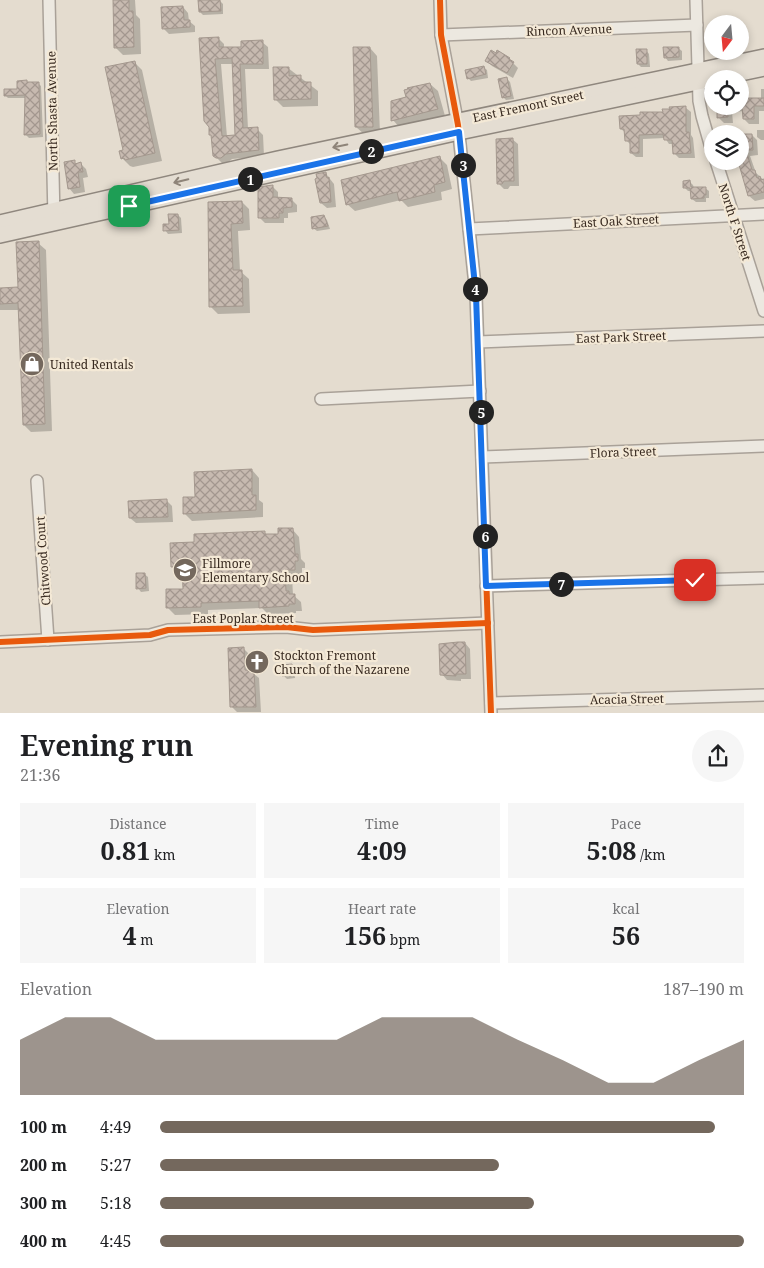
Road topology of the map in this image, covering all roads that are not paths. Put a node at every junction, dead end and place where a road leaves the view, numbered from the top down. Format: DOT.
graph roads {
  1 [pos="49,0"];
  2 [pos="440,0"];
  3 [pos="696,0"];
  4 [pos="697,25"];
  5 [pos="441,35"];
  6 [pos="764,57"];
  7 [pos="764,68"];
  8 [pos="705,70"];
  9 [pos="728,70"];
  10 [pos="749,71"];
  11 [pos="704,78"];
  12 [pos="704,97"];
  13 [pos="705,125"];
  14 [pos="458,126"];
  15 [pos="719,170"];
  16 [pos="764,214"];
  17 [pos="733,215"];
  18 [pos="54,217"];
  19 [pos="0,223"];
  20 [pos="469,229"];
  21 [pos="0,235"];
  22 [pos="764,311"];
  23 [pos="764,331"];
  24 [pos="478,342"];
  25 [pos="480,391"];
  26 [pos="321,399"];
  27 [pos="764,446"];
  28 [pos="482,457"];
  29 [pos="37,481"];
  30 [pos="764,578"];
  31 [pos="486,586"];
  32 [pos="488,623"];
  33 [pos="48,640"];
  34 [pos="0,642"];
  35 [pos="764,696"];
  36 [pos="491,708"];
  1 -- 18 [label="street, North Shasta Avenue"];
  2 -- 5 [label="street"];
  3 -- 4 [label="street"];
  4 -- 5 [label="street, Rincon Avenue"];
  4 -- 8 [label="street"];
  5 -- 14 [label="street"];
  6 -- 9 [label="main road, East Fremont Street"];
  7 -- 10 [label="main road, East Fremont Street"];
  11 -- 14 [label="main road, East Fremont Street"];
  12 -- 13 [label="street"];
  14 -- 18 [label="main road, East Fremont Street"];
  14 -- 20 [label="street"];
  15 -- 17 [label="street, North F Street"];
  16 -- 17 [label="street, East Oak Street"];
  17 -- 20 [label="street, East Oak Street"];
  17 -- 22 [label="street, North F Street"];
  18 -- 19 [label="main road, East Fremont Street"];
  18 -- 21 [label="main road, East Fremont Street"];
  20 -- 24 [label="street"];
  23 -- 24 [label="street, East Park Street"];
  24 -- 25 [label="street"];
  25 -- 26 [label="street"];
  25 -- 28 [label="street"];
  27 -- 28 [label="street, Flora Street"];
  28 -- 31 [label="street"];
  29 -- 33 [label="street, Chitwood Court"];
  30 -- 31 [label="street"];
  31 -- 32 [label="street"];
  32 -- 33 [label="street, East Poplar Street"];
  32 -- 36 [label="street"];
  33 -- 34 [label="street, East Poplar Street"];
  35 -- 36 [label="street, Acacia Street"];
}
